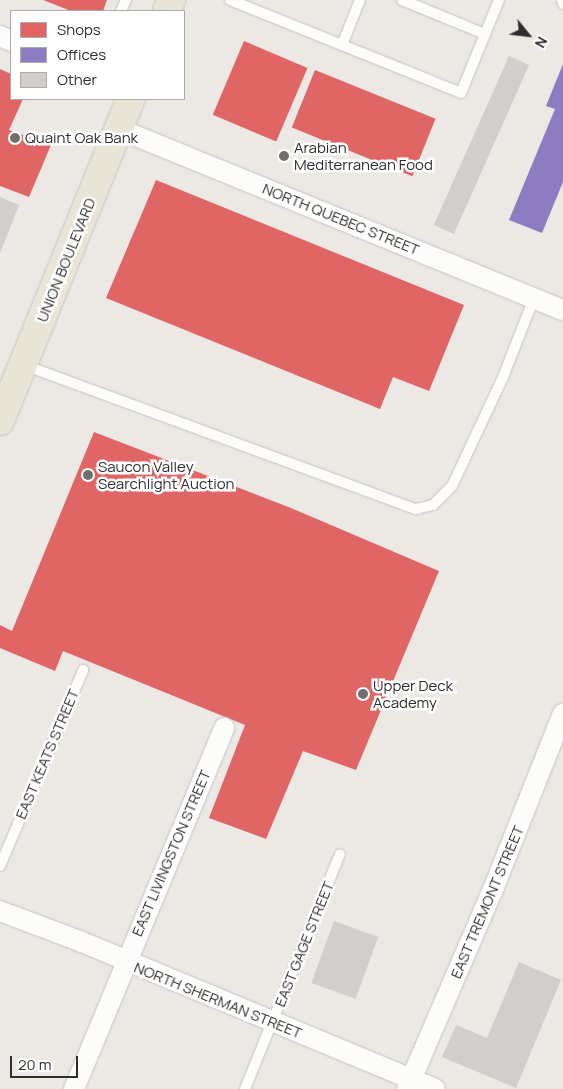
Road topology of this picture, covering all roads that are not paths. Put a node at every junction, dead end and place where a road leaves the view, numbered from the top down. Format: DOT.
graph roads {
  1 [pos="230,0"];
  2 [pos="360,0"];
  3 [pos="402,0"];
  4 [pos="499,0"];
  5 [pos="562,0"];
  6 [pos="563,4"];
  7 [pos="485,34"];
  8 [pos="342,45"];
  9 [pos="131,100"];
  10 [pos="119,129"];
  11 [pos="534,298"];
  12 [pos="563,310"];
  13 [pos="23,365"];
  14 [pos="0,419"];
  15 [pos="83,670"];
  16 [pos="563,714"];
  17 [pos="224,728"];
  18 [pos="340,854"];
  19 [pos="0,866"];
  20 [pos="0,911"];
  21 [pos="126,962"];
  22 [pos="272,1022"];
  23 [pos="409,1084"];
  24 [pos="74,1089"];
  25 [pos="245,1089"];
  26 [pos="435,1089"];
  1 -- 8 [label="lane"];
  2 -- 8 [label="lane"];
  3 -- 7 [label="lane"];
  4 -- 7 [label="lane"];
  5 -- 6 [label="lane"];
  7 -- 8 [label="lane"];
  9 -- 10 [label="main road, UNION BOULEVARD"];
  10 -- 11 [label="street, NORTH QUEBEC STREET"];
  10 -- 13 [label="main road, UNION BOULEVARD"];
  11 -- 12 [label="street, NORTH QUEBEC STREET"];
  11 -- 13 [label="lane"];
  13 -- 14 [label="main road, UNION BOULEVARD"];
  15 -- 19 [label="lane, EAST KEATS STREET"];
  16 -- 23 [label="street, EAST TREMONT STREET"];
  17 -- 21 [label="street, EAST LIVINGSTON STREET"];
  18 -- 22 [label="lane, EAST GAGE STREET"];
  20 -- 21 [label="street, NORTH SHERMAN STREET"];
  21 -- 22 [label="street, NORTH SHERMAN STREET"];
  21 -- 24 [label="street, EAST LIVINGSTON STREET"];
  22 -- 23 [label="street, NORTH SHERMAN STREET"];
  22 -- 25 [label="lane, EAST GAGE STREET"];
  23 -- 26 [label="street, NORTH SHERMAN STREET"];
}
